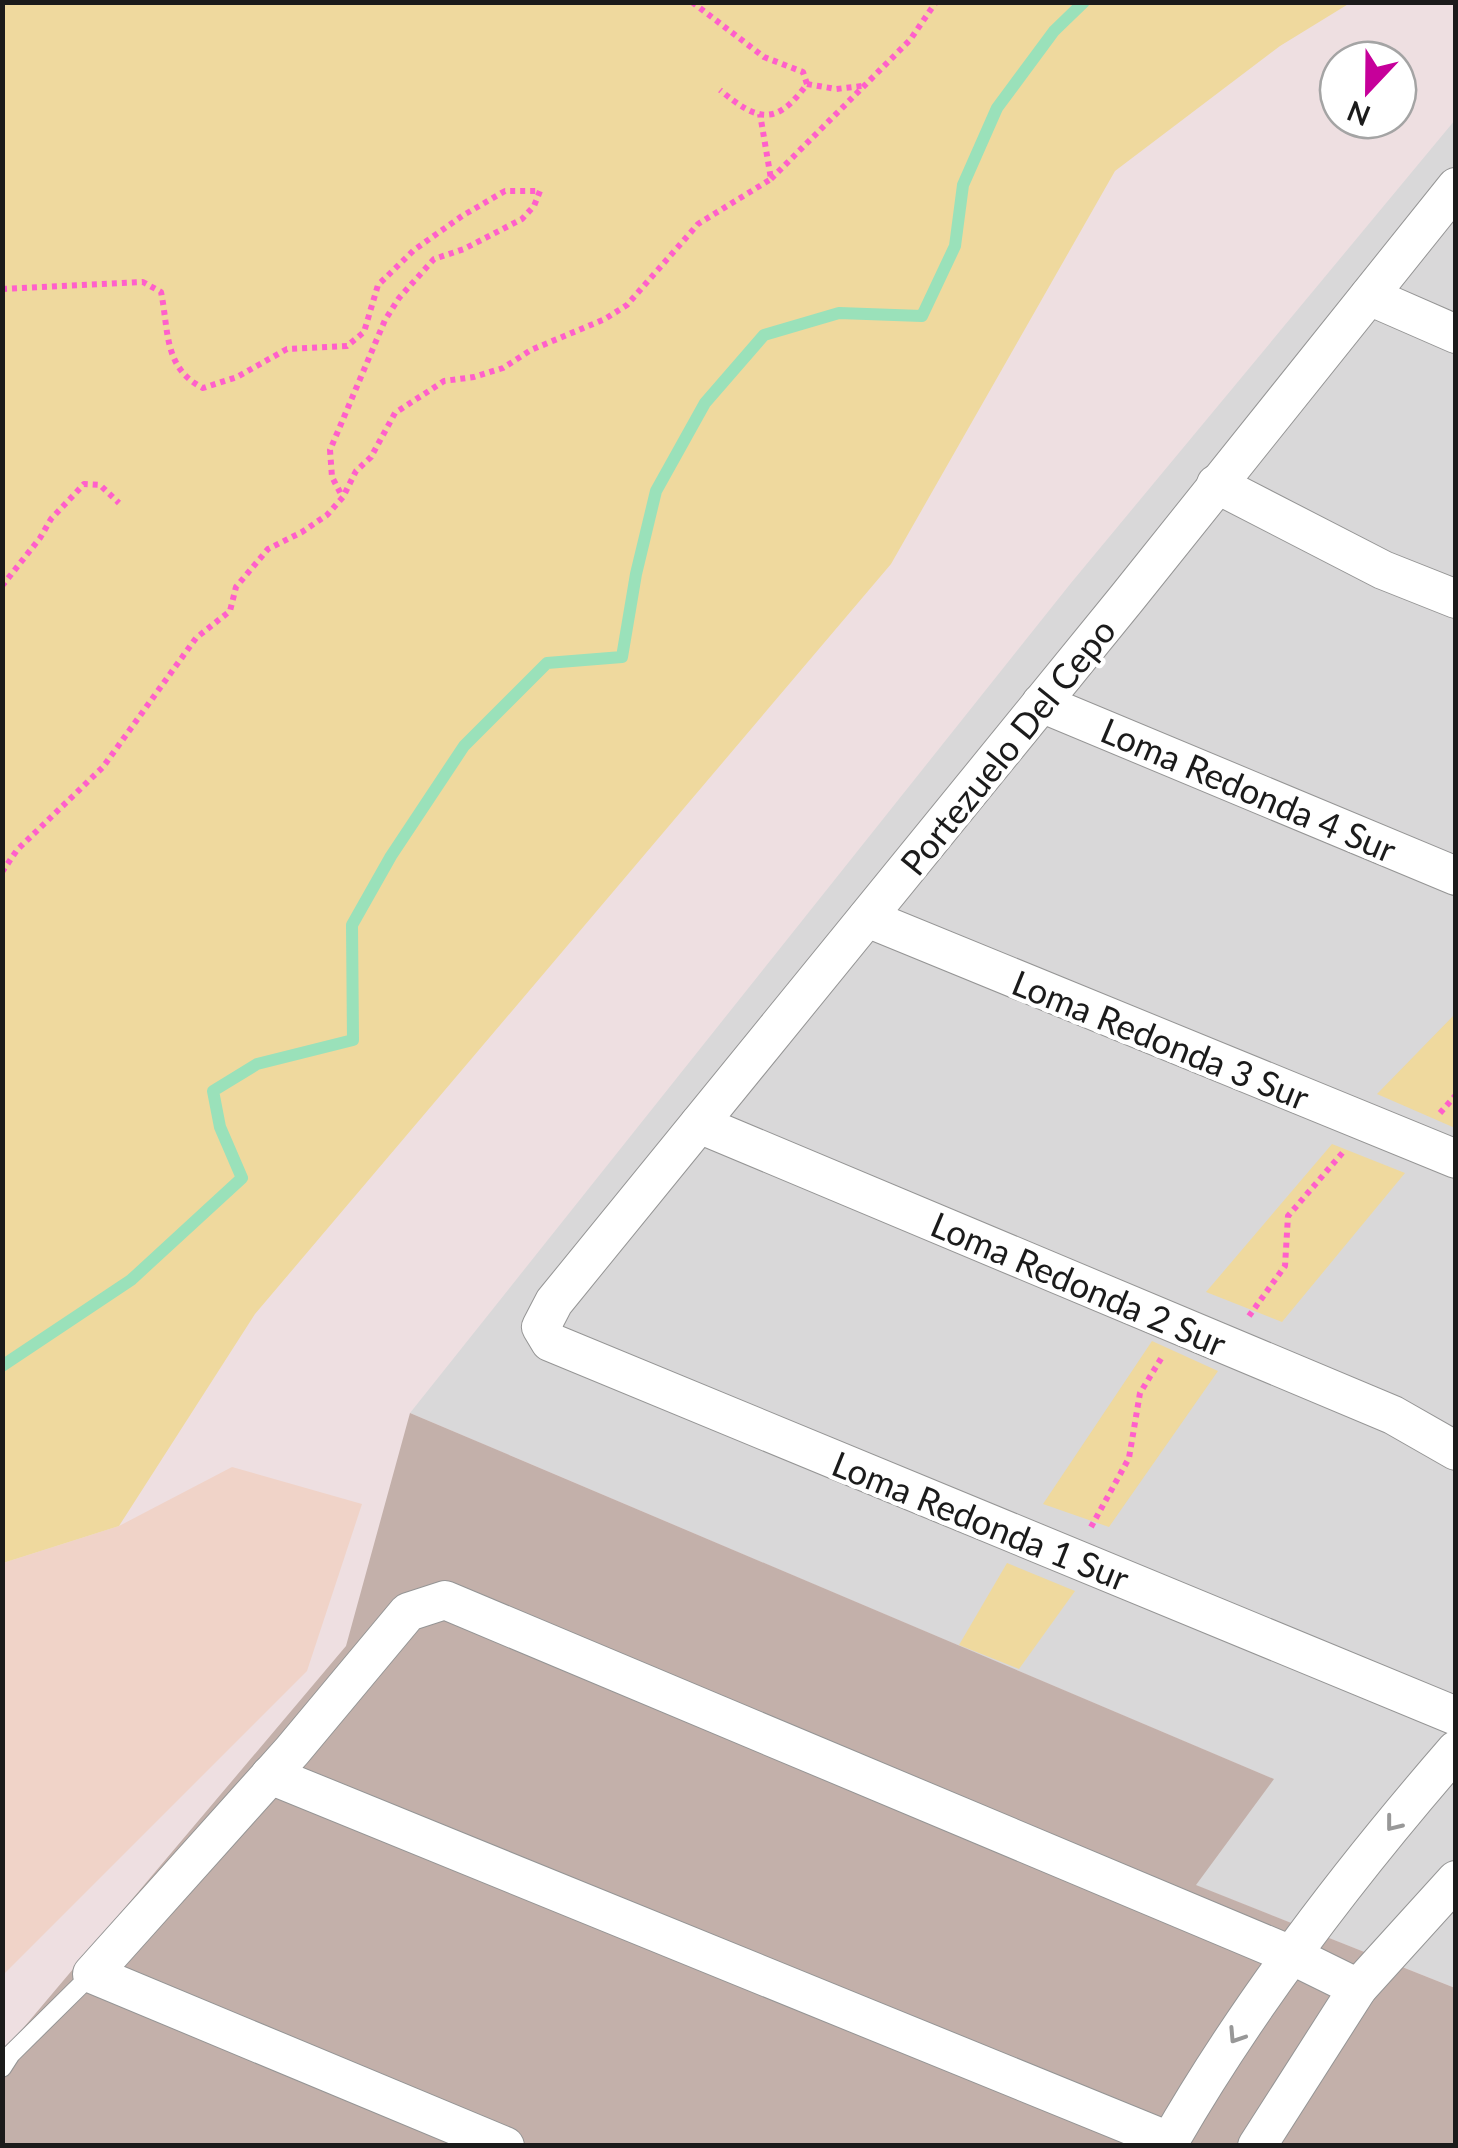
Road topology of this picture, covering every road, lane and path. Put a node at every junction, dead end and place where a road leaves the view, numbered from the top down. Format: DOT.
graph roads {
  1 [pos="692,2"];
  2 [pos="936,2"];
  3 [pos="807,84"];
  4 [pos="863,86"];
  5 [pos="720,90"];
  6 [pos="760,114"];
  7 [pos="771,179"];
  8 [pos="1456,186"];
  9 [pos="2,289"];
  10 [pos="1370,296"];
  11 [pos="1456,334"];
  12 [pos="1216,484"];
  13 [pos="343,497"];
  14 [pos="119,503"];
  15 [pos="2,586"];
  16 [pos="1456,599"];
  17 [pos="1041,704"];
  18 [pos="2,872"];
  19 [pos="1456,876"];
  20 [pos="867,918"];
  21 [pos="1368,1123"];
  22 [pos="699,1124"];
  23 [pos="1456,1160"];
  24 [pos="554,1302"];
  25 [pos="1180,1326"];
  26 [pos="1227,1345"];
  27 [pos="1456,1451"];
  28 [pos="1074,1558"];
  29 [pos="1456,1716"];
  30 [pos="1456,1750"];
  31 [pos="270,1775"];
  32 [pos="1456,1880"];
  33 [pos="1291,1955"];
  34 [pos="92,1974"];
  35 [pos="1358,1988"];
  36 [pos="2,2068"];
  37 [pos="1168,2144"];
  38 [pos="505,2146"];
  39 [pos="1258,2146"];
  1 -- 3 [label="path"];
  2 -- 4 [label="path"];
  3 -- 4 [label="path"];
  3 -- 6 [label="path"];
  4 -- 7 [label="path"];
  5 -- 6 [label="path"];
  6 -- 7 [label="path"];
  7 -- 13 [label="path"];
  8 -- 10 [label="street, Portezuelo Del Cepo"];
  9 -- 13 [label="path"];
  10 -- 11 [label="street"];
  10 -- 12 [label="street, Portezuelo Del Cepo"];
  12 -- 16 [label="street"];
  12 -- 17 [label="street, Portezuelo Del Cepo"];
  13 -- 18 [label="path"];
  14 -- 15 [label="path"];
  17 -- 19 [label="street, Loma Redonda 4 Sur"];
  17 -- 20 [label="street, Portezuelo Del Cepo"];
  20 -- 21 [label="street, Loma Redonda 3 Sur"];
  20 -- 22 [label="street, Portezuelo Del Cepo"];
  21 -- 23 [label="street, Loma Redonda 3 Sur"];
  21 -- 26 [label="path"];
  22 -- 24 [label="street, Portezuelo Del Cepo"];
  22 -- 25 [label="street, Loma Redonda 2 Sur"];
  24 -- 28 [label="street, Loma Redonda 1 Sur"];
  25 -- 26 [label="street, Loma Redonda 2 Sur"];
  25 -- 28 [label="path"];
  26 -- 27 [label="street, Loma Redonda 2 Sur"];
  28 -- 29 [label="street, Loma Redonda 1 Sur"];
  30 -- 33 [label="street, one-way"];
  31 -- 33 [label="street"];
  31 -- 34 [label="street"];
  31 -- 37 [label="street"];
  32 -- 35 [label="street"];
  33 -- 35 [label="street"];
  33 -- 37 [label="street, one-way"];
  34 -- 36 [label="lane"];
  34 -- 38 [label="street"];
  35 -- 39 [label="street"];
}
